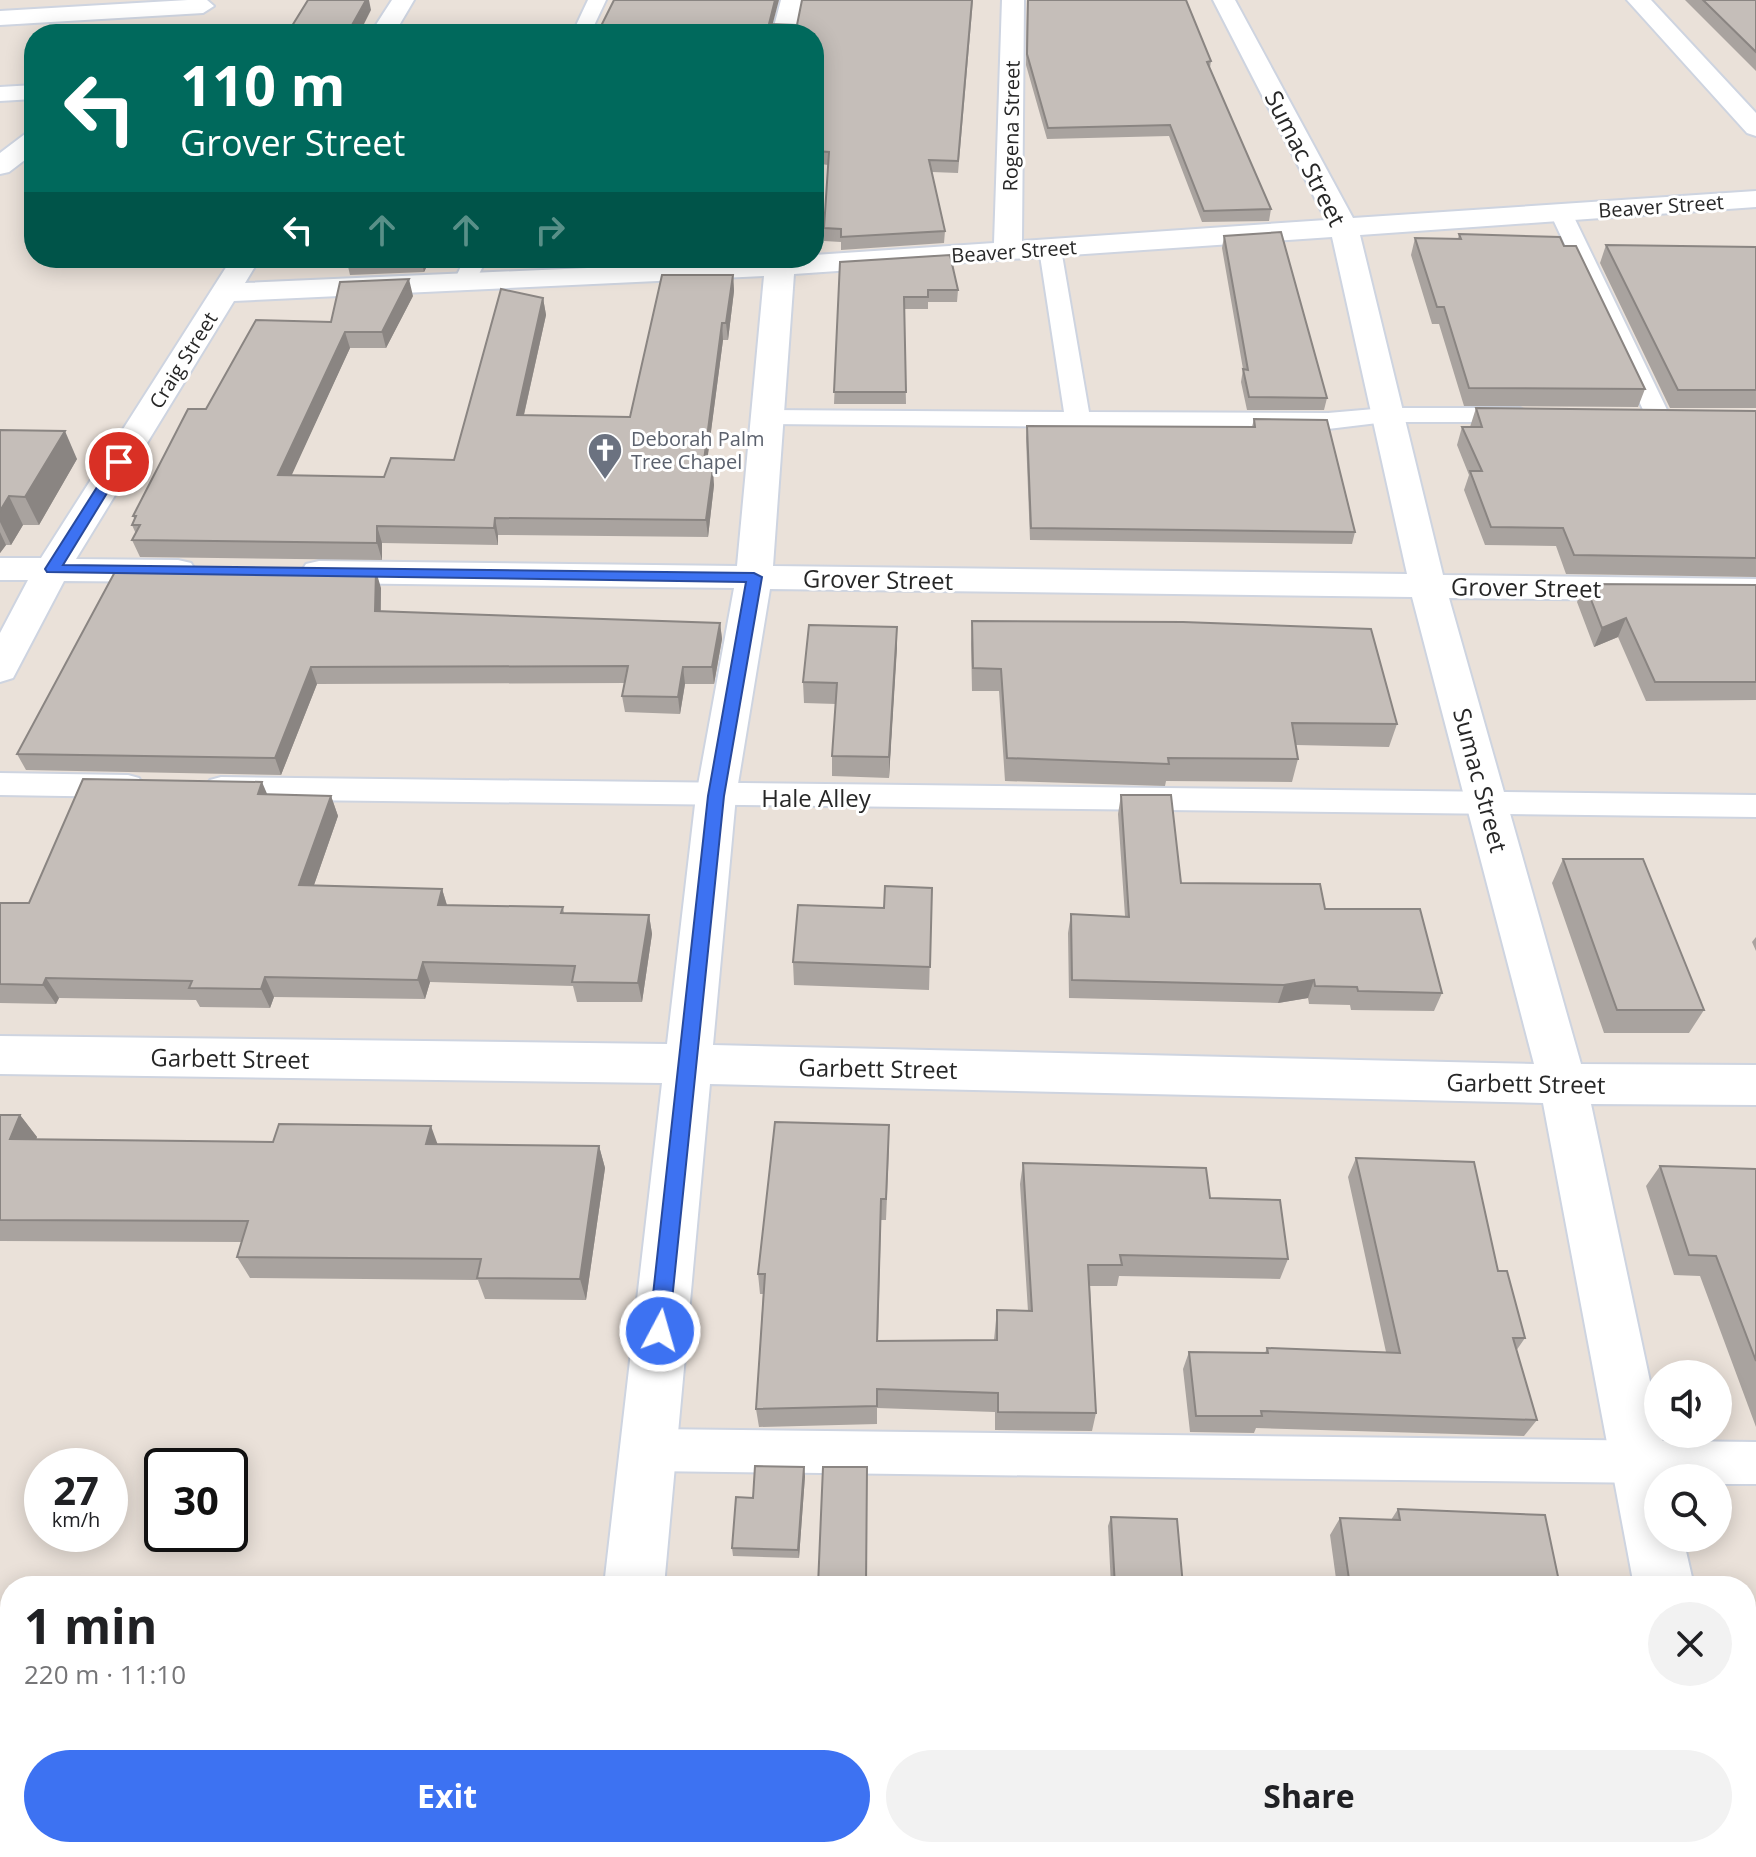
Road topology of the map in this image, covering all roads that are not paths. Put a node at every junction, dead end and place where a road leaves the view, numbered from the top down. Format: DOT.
graph roads {
  1 [pos="403,0"];
  2 [pos="597,0"];
  3 [pos="792,0"];
  4 [pos="1013,0"];
  5 [pos="1224,0"];
  6 [pos="1638,0"];
  7 [pos="206,3"];
  8 [pos="0,18"];
  9 [pos="182,24"];
  10 [pos="388,24"];
  11 [pos="586,24"];
  12 [pos="786,24"];
  13 [pos="24,93"];
  14 [pos="0,94"];
  15 [pos="1756,128"];
  16 [pos="24,148"];
  17 [pos="0,166"];
  18 [pos="1756,199"];
  19 [pos="1561,213"];
  20 [pos="1344,227"];
  21 [pos="1050,249"];
  22 [pos="1008,252"];
  23 [pos="824,262"];
  24 [pos="240,268"];
  25 [pos="522,268"];
  26 [pos="780,268"];
  27 [pos="471,269"];
  28 [pos="224,293"];
  29 [pos="1386,415"];
  30 [pos="1552,415"];
  31 [pos="1628,416"];
  32 [pos="1658,416"];
  33 [pos="768,417"];
  34 [pos="1686,417"];
  35 [pos="1078,419"];
  36 [pos="0,569"];
  37 [pos="52,569"];
  38 [pos="212,571"];
  39 [pos="292,572"];
  40 [pos="754,577"];
  41 [pos="1427,585"];
  42 [pos="1756,590"];
  43 [pos="0,669"];
  44 [pos="0,784"];
  45 [pos="159,787"];
  46 [pos="191,787"];
  47 [pos="716,796"];
  48 [pos="1487,801"];
  49 [pos="1756,806"];
  50 [pos="0,1055"];
  51 [pos="687,1064"];
  52 [pos="1563,1084"];
  53 [pos="1756,1085"];
  54 [pos="648,1450"];
  55 [pos="1638,1460"];
  56 [pos="1756,1463"];
  57 [pos="635,1576"];
  58 [pos="1662,1576"];
  1 -- 10 [label="street"];
  2 -- 11 [label="lane"];
  3 -- 12 [label="street"];
  4 -- 22 [label="street, Rogena Street"];
  5 -- 20 [label="street, Sumac Street"];
  6 -- 15 [label="street"];
  7 -- 8 [label="street"];
  7 -- 9 [label="street"];
  13 -- 14 [label="street"];
  16 -- 17 [label="street"];
  18 -- 19 [label="street, Beaver Street"];
  19 -- 20 [label="street, Beaver Street"];
  19 -- 32 [label="lane"];
  20 -- 21 [label="street, Beaver Street"];
  20 -- 29 [label="street, Sumac Street"];
  21 -- 22 [label="street, Beaver Street"];
  21 -- 35 [label="lane"];
  22 -- 23 [label="street, Beaver Street"];
  24 -- 28 [label="street, Craig Street"];
  25 -- 27 [label="street, Beaver Street"];
  26 -- 33 [label="street"];
  27 -- 28 [label="street, Beaver Street"];
  28 -- 37 [label="street, Craig Street"];
  29 -- 30 [label="lane"];
  29 -- 35 [label="lane"];
  29 -- 41 [label="street, Sumac Street"];
  31 -- 32 [label="lane"];
  32 -- 34 [label="lane"];
  33 -- 35 [label="lane"];
  33 -- 40 [label="street"];
  36 -- 37 [label="street"];
  37 -- 38 [label="street"];
  37 -- 43 [label="street, Craig Street"];
  39 -- 40 [label="street, Grover Street"];
  40 -- 41 [label="street, Grover Street"];
  40 -- 47 [label="street"];
  41 -- 42 [label="street, Grover Street"];
  41 -- 48 [label="street, Sumac Street"];
  44 -- 45 [label="lane"];
  46 -- 47 [label="lane, Hale Alley"];
  47 -- 48 [label="lane, Hale Alley"];
  47 -- 51 [label="street"];
  48 -- 49 [label="lane, Hale Alley"];
  48 -- 52 [label="street, Sumac Street"];
  50 -- 51 [label="street, Garbett Street"];
  51 -- 52 [label="street, Garbett Street"];
  51 -- 54 [label="street"];
  52 -- 53 [label="street, Garbett Street"];
  52 -- 55 [label="street, Sumac Street"];
  54 -- 55 [label="lane"];
  54 -- 57 [label="street"];
  55 -- 56 [label="lane"];
  55 -- 58 [label="street, Sumac Street"];
}
